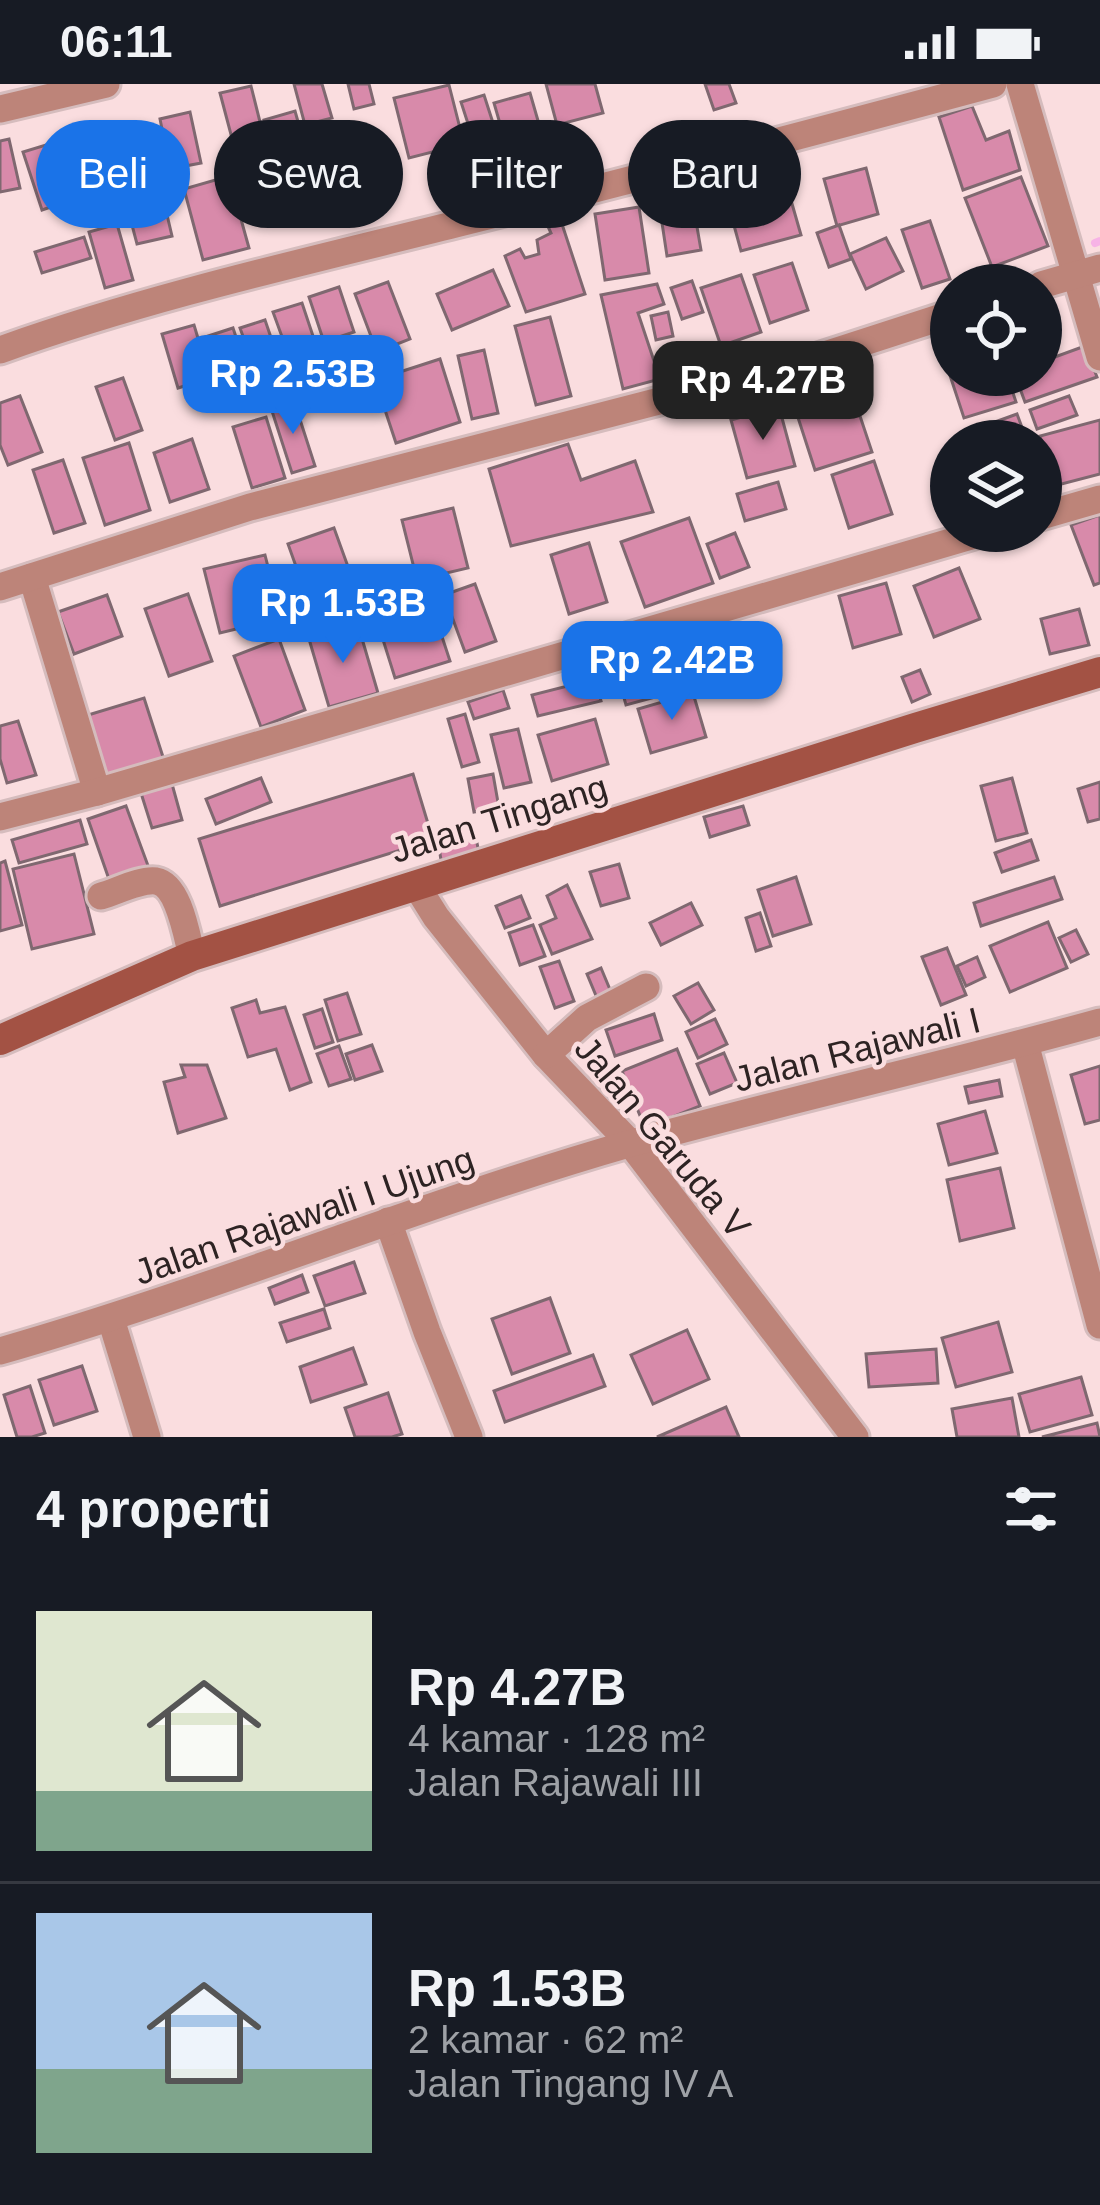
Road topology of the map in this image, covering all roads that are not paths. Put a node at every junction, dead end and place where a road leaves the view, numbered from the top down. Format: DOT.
graph roads {
  1 [pos="106,84"];
  2 [pos="994,84"];
  3 [pos="1020,84"];
  4 [pos="0,109"];
  5 [pos="1088,271"];
  6 [pos="930,321"];
  7 [pos="0,350"];
  8 [pos="1100,357"];
  9 [pos="1100,499"];
  10 [pos="1062,510"];
  11 [pos="930,548"];
  12 [pos="32,577"];
  13 [pos="0,587"];
  14 [pos="1100,672"];
  15 [pos="97,792"];
  16 [pos="0,817"];
  17 [pos="416,885"];
  18 [pos="100,896"];
  19 [pos="192,956"];
  20 [pos="646,987"];
  21 [pos="1100,1022"];
  22 [pos="0,1040"];
  23 [pos="1025,1043"];
  24 [pos="546,1055"];
  25 [pos="632,1144"];
  26 [pos="388,1221"];
  27 [pos="111,1319"];
  28 [pos="1100,1325"];
  29 [pos="0,1351"];
  30 [pos="147,1437"];
  31 [pos="469,1437"];
  32 [pos="855,1437"];
  1 -- 4 [label="street"];
  2 -- 7 [label="street"];
  3 -- 5 [label="street"];
  5 -- 8 [label="street"];
  6 -- 12 [label="street"];
  9 -- 10 [label="street"];
  11 -- 15 [label="street"];
  12 -- 13 [label="street"];
  12 -- 15 [label="street"];
  14 -- 17 [label="main road, Jalan Tingang"];
  15 -- 16 [label="street"];
  17 -- 19 [label="main road, Jalan Tingang"];
  17 -- 24 [label="street, Jalan Garuda V"];
  18 -- 19 [label="street"];
  19 -- 22 [label="main road, Jalan Tingang"];
  20 -- 24 [label="street"];
  21 -- 23 [label="street, Jalan Rajawali I"];
  23 -- 25 [label="street, Jalan Rajawali I"];
  23 -- 28 [label="street"];
  24 -- 25 [label="street, Jalan Garuda V"];
  25 -- 26 [label="street, Jalan Rajawali I Ujung"];
  25 -- 32 [label="street, Jalan Garuda V"];
  26 -- 27 [label="street, Jalan Rajawali I Ujung"];
  26 -- 31 [label="street"];
  27 -- 29 [label="street, Jalan Rajawali I Ujung"];
  27 -- 30 [label="street"];
}
